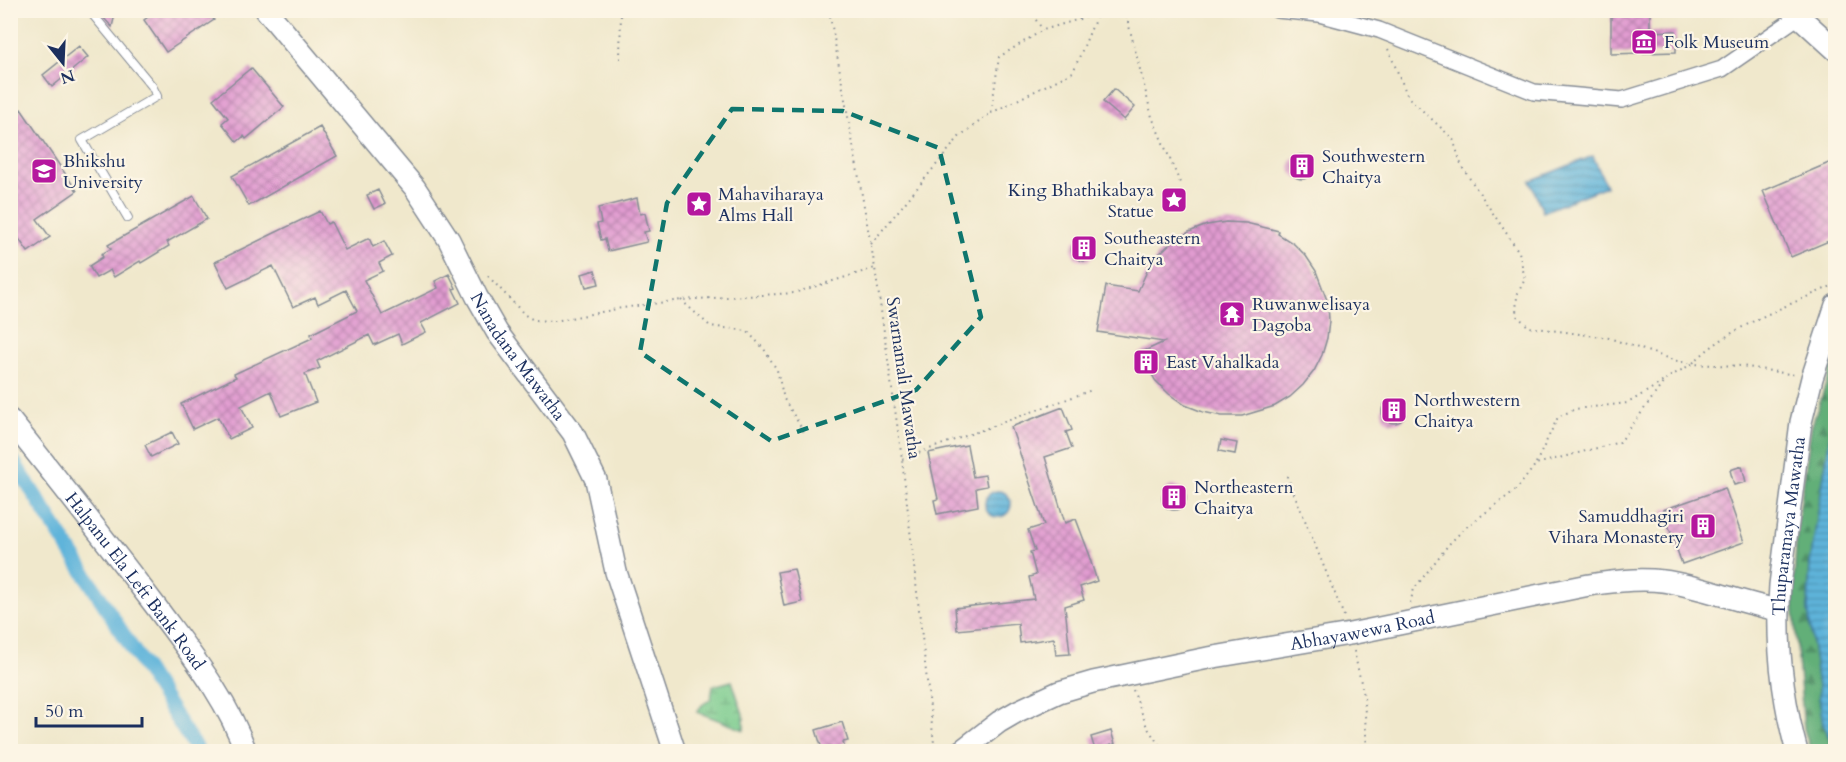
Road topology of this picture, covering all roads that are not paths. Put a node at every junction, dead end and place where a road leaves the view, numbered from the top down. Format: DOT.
graph roads {
  1 [pos="89,10"];
  2 [pos="266,10"];
  3 [pos="1277,10"];
  4 [pos="1795,13"];
  5 [pos="1836,50"];
  6 [pos="128,218"];
  7 [pos="1836,305"];
  8 [pos="10,420"];
  9 [pos="1779,610"];
  10 [pos="1798,751"];
  11 [pos="246,752"];
  12 [pos="675,752"];
  13 [pos="960,752"];
  1 -- 6 [label="lane"];
  2 -- 12 [label="main road, Nanadana Mawatha"];
  3 -- 4 [label="street"];
  4 -- 5 [label="main road"];
  7 -- 9 [label="main road, Thuparamaya Mawatha"];
  8 -- 11 [label="main road, Halpanu Ela Left Bank Road"];
  9 -- 10 [label="main road, Thuparamaya Mawatha"];
  9 -- 13 [label="main road, Abhayawewa Road"];
}
